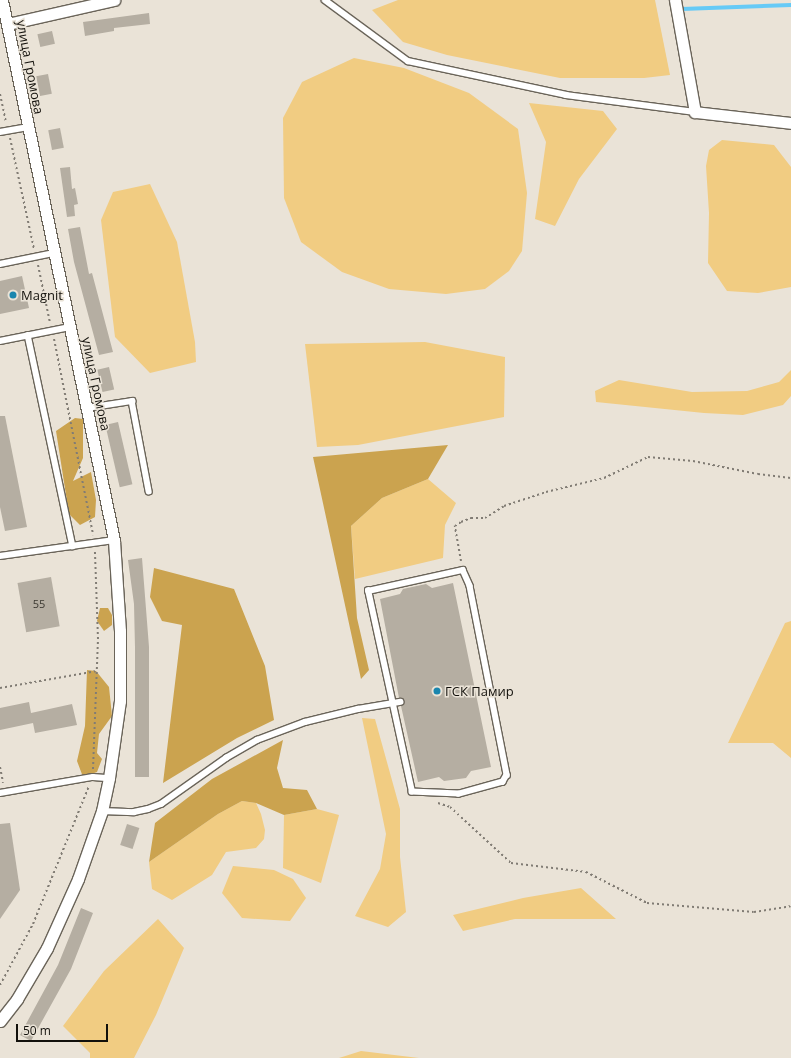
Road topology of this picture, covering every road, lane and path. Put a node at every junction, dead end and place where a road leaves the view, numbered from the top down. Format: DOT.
graph roads {
  1 [pos="2,0"];
  2 [pos="114,0"];
  3 [pos="325,0"];
  4 [pos="675,0"];
  5 [pos="8,24"];
  6 [pos="695,112"];
  7 [pos="791,123"];
  8 [pos="27,126"];
  9 [pos="0,132"];
  10 [pos="54,253"];
  11 [pos="0,264"];
  12 [pos="70,327"];
  13 [pos="28,335"];
  14 [pos="0,341"];
  15 [pos="87,408"];
  16 [pos="791,478"];
  17 [pos="149,491"];
  18 [pos="114,540"];
  19 [pos="73,546"];
  20 [pos="0,556"];
  21 [pos="463,570"];
  22 [pos="96,671"];
  23 [pos="0,688"];
  24 [pos="400,702"];
  25 [pos="392,704"];
  26 [pos="0,766"];
  27 [pos="109,778"];
  28 [pos="2,793"];
  29 [pos="437,802"];
  30 [pos="102,810"];
  31 [pos="791,906"];
  32 [pos="0,1021"];
  1 -- 5 [label="street, улица Громова"];
  2 -- 5 [label="street"];
  3 -- 6 [label="lane"];
  4 -- 6 [label="street"];
  5 -- 8 [label="street, улица Громова"];
  6 -- 7 [label="street"];
  8 -- 9 [label="lane"];
  8 -- 10 [label="street, улица Громова"];
  10 -- 11 [label="lane"];
  10 -- 12 [label="street, улица Громова"];
  12 -- 13 [label="lane"];
  12 -- 15 [label="street, улица Громова"];
  13 -- 14 [label="lane"];
  13 -- 19 [label="lane"];
  15 -- 17 [label="lane"];
  15 -- 18 [label="street, улица Громова"];
  16 -- 21 [label="path"];
  18 -- 19 [label="lane"];
  18 -- 27 [label="street, улица Громова"];
  19 -- 20 [label="lane"];
  21 -- 25 [label="lane"];
  21 -- 25 [label="lane"];
  22 -- 23 [label="path"];
  24 -- 25 [label="lane"];
  25 -- 30 [label="lane"];
  26 -- 28 [label="path"];
  27 -- 28 [label="lane"];
  27 -- 30 [label="street, улица Громова"];
  29 -- 31 [label="path"];
  30 -- 32 [label="street, улица Громова"];
}
